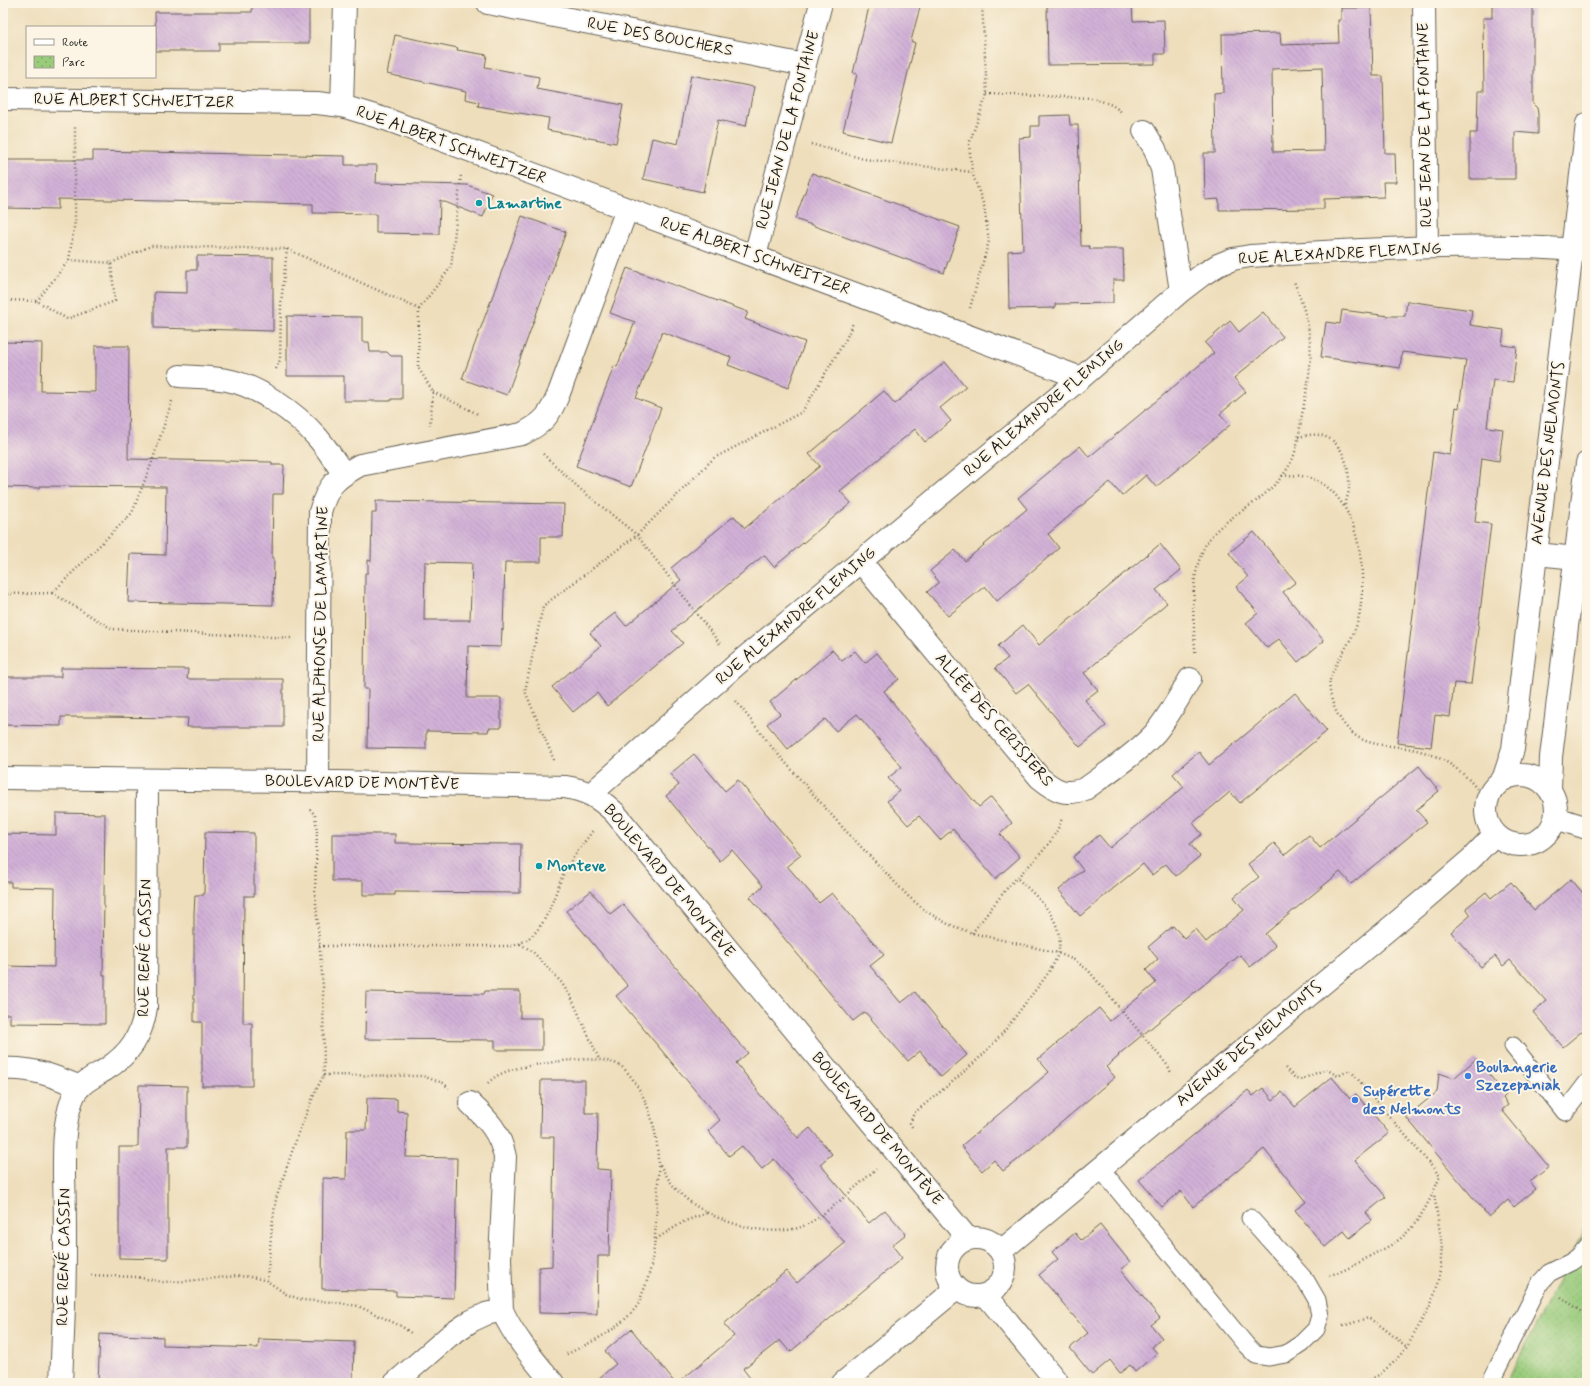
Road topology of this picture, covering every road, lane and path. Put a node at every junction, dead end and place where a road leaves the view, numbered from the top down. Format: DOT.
graph roads {
  1 [pos="345,3"];
  2 [pos="490,3"];
  3 [pos="821,3"];
  4 [pos="982,3"];
  5 [pos="1424,3"];
  6 [pos="806,65"];
  7 [pos="987,94"];
  8 [pos="3,100"];
  9 [pos="76,100"];
  10 [pos="342,106"];
  11 [pos="1587,124"];
  12 [pos="1144,131"];
  13 [pos="786,137"];
  14 [pos="464,148"];
  15 [pos="972,172"];
  16 [pos="627,209"];
  17 [pos="1427,247"];
  18 [pos="287,249"];
  19 [pos="1580,250"];
  20 [pos="1284,254"];
  21 [pos="755,256"];
  22 [pos="69,260"];
  23 [pos="111,263"];
  24 [pos="1181,292"];
  25 [pos="864,297"];
  26 [pos="3,300"];
  27 [pos="37,301"];
  28 [pos="419,309"];
  29 [pos="962,333"];
  30 [pos="180,376"];
  31 [pos="1081,378"];
  32 [pos="433,392"];
  33 [pos="263,395"];
  34 [pos="481,415"];
  35 [pos="522,434"];
  36 [pos="1298,437"];
  37 [pos="428,452"];
  38 [pos="1587,463"];
  39 [pos="344,474"];
  40 [pos="1282,476"];
  41 [pos="1345,506"];
  42 [pos="637,535"];
  43 [pos="1536,554"];
  44 [pos="1581,559"];
  45 [pos="861,562"];
  46 [pos="52,593"];
  47 [pos="3,594"];
  48 [pos="319,639"];
  49 [pos="736,665"];
  50 [pos="1190,679"];
  51 [pos="3,778"];
  52 [pos="147,780"];
  53 [pos="1503,780"];
  54 [pos="293,781"];
  55 [pos="318,782"];
  56 [pos="566,786"];
  57 [pos="1550,790"];
  58 [pos="1065,793"];
  59 [pos="591,794"];
  60 [pos="1487,803"];
  61 [pos="614,812"];
  62 [pos="1556,818"];
  63 [pos="1587,828"];
  64 [pos="1495,834"];
  65 [pos="1017,878"];
  66 [pos="972,933"];
  67 [pos="520,944"];
  68 [pos="319,946"];
  69 [pos="1058,953"];
  70 [pos="1513,1046"];
  71 [pos="599,1059"];
  72 [pos="1285,1068"];
  73 [pos="3,1069"];
  74 [pos="324,1075"];
  75 [pos="1587,1083"];
  76 [pos="80,1087"];
  77 [pos="1182,1100"];
  78 [pos="470,1103"];
  79 [pos="913,1130"];
  80 [pos="659,1164"];
  81 [pos="880,1166"];
  82 [pos="1100,1168"];
  83 [pos="1434,1193"];
  84 [pos="708,1213"];
  85 [pos="1250,1218"];
  86 [pos="968,1238"];
  87 [pos="656,1239"];
  88 [pos="1587,1247"];
  89 [pos="1001,1251"];
  90 [pos="65,1274"];
  91 [pos="267,1281"];
  92 [pos="1306,1281"];
  93 [pos="1540,1283"];
  94 [pos="956,1289"];
  95 [pos="986,1295"];
  96 [pos="502,1310"];
  97 [pos="1587,1315"];
  98 [pos="1320,1316"];
  99 [pos="1407,1347"];
  100 [pos="434,1349"];
  101 [pos="547,1375"];
  102 [pos="61,1383"];
  103 [pos="395,1383"];
  104 [pos="843,1383"];
  105 [pos="1058,1383"];
  106 [pos="1362,1383"];
  107 [pos="1490,1383"];
  1 -- 10 [label="street"];
  2 -- 6 [label="street, RUE DES BOUCHERS"];
  3 -- 6 [label="street, RUE JEAN DE LA FONTAINE"];
  4 -- 7 [label="path"];
  5 -- 17 [label="street, RUE JEAN DE LA FONTAINE"];
  6 -- 13 [label="street, RUE JEAN DE LA FONTAINE"];
  7 -- 12 [label="path"];
  7 -- 15 [label="path"];
  8 -- 9 [label="street, RUE ALBERT SCHWEITZER"];
  9 -- 10 [label="street, RUE ALBERT SCHWEITZER"];
  9 -- 22 [label="path"];
  10 -- 14 [label="street, RUE ALBERT SCHWEITZER"];
  11 -- 19 [label="street, AVENUE DES NELMONTS"];
  12 -- 24 [label="street"];
  13 -- 15 [label="path"];
  13 -- 21 [label="street, RUE JEAN DE LA FONTAINE"];
  14 -- 16 [label="street, RUE ALBERT SCHWEITZER"];
  14 -- 28 [label="path"];
  15 -- 29 [label="path"];
  16 -- 21 [label="street, RUE ALBERT SCHWEITZER"];
  16 -- 35 [label="street, RUE ALPHONSE DE LAMARTINE"];
  17 -- 19 [label="street, RUE ALEXANDRE FLEMING"];
  17 -- 20 [label="street, RUE ALEXANDRE FLEMING"];
  18 -- 23 [label="path"];
  18 -- 28 [label="path"];
  18 -- 33 [label="path"];
  19 -- 43 [label="street, AVENUE DES NELMONTS"];
  20 -- 24 [label="street, RUE ALEXANDRE FLEMING"];
  20 -- 36 [label="path"];
  21 -- 25 [label="street, RUE ALBERT SCHWEITZER"];
  22 -- 23 [label="path"];
  22 -- 27 [label="path"];
  23 -- 27 [label="path"];
  24 -- 31 [label="street, RUE ALEXANDRE FLEMING"];
  25 -- 29 [label="street, RUE ALBERT SCHWEITZER"];
  25 -- 42 [label="path"];
  26 -- 27 [label="path"];
  28 -- 32 [label="path"];
  29 -- 31 [label="street, RUE ALBERT SCHWEITZER"];
  30 -- 33 [label="street"];
  30 -- 46 [label="path"];
  31 -- 45 [label="street, RUE ALEXANDRE FLEMING"];
  32 -- 34 [label="path"];
  32 -- 37 [label="path"];
  33 -- 39 [label="street"];
  35 -- 37 [label="street, RUE ALPHONSE DE LAMARTINE"];
  35 -- 42 [label="path"];
  36 -- 40 [label="path"];
  36 -- 41 [label="path"];
  37 -- 39 [label="street, RUE ALPHONSE DE LAMARTINE"];
  38 -- 44 [label="street"];
  39 -- 48 [label="street, RUE ALPHONSE DE LAMARTINE"];
  40 -- 41 [label="path"];
  40 -- 50 [label="path"];
  41 -- 60 [label="path"];
  42 -- 49 [label="path"];
  42 -- 56 [label="path"];
  43 -- 44 [label="street"];
  43 -- 53 [label="street, AVENUE DES NELMONTS"];
  44 -- 57 [label="street"];
  45 -- 49 [label="street, RUE ALEXANDRE FLEMING"];
  45 -- 58 [label="street, ALLÉE DES CERISIERS"];
  46 -- 47 [label="path"];
  46 -- 48 [label="path"];
  48 -- 55 [label="street, RUE ALPHONSE DE LAMARTINE"];
  49 -- 59 [label="street, RUE ALEXANDRE FLEMING"];
  49 -- 66 [label="path"];
  50 -- 58 [label="street, ALLÉE DES CERISIERS"];
  51 -- 52 [label="street, BOULEVARD DE MONTÈVE"];
  52 -- 54 [label="street, BOULEVARD DE MONTÈVE"];
  52 -- 76 [label="street, RUE RENÉ CASSIN"];
  53 -- 57 [label="street"];
  53 -- 60 [label="street, AVENUE DES NELMONTS"];
  54 -- 55 [label="street, BOULEVARD DE MONTÈVE"];
  54 -- 68 [label="path"];
  55 -- 56 [label="street, BOULEVARD DE MONTÈVE"];
  56 -- 59 [label="street, BOULEVARD DE MONTÈVE"];
  57 -- 62 [label="street"];
  58 -- 65 [label="path"];
  59 -- 61 [label="street, BOULEVARD DE MONTÈVE"];
  60 -- 64 [label="street"];
  61 -- 67 [label="path"];
  61 -- 86 [label="street, BOULEVARD DE MONTÈVE"];
  62 -- 63 [label="street"];
  62 -- 64 [label="street"];
  64 -- 77 [label="street, AVENUE DES NELMONTS"];
  65 -- 66 [label="path"];
  65 -- 69 [label="path"];
  66 -- 69 [label="path"];
  67 -- 68 [label="path"];
  67 -- 71 [label="path"];
  68 -- 74 [label="path"];
  69 -- 77 [label="path"];
  69 -- 79 [label="path"];
  70 -- 75 [label="lane"];
  71 -- 78 [label="path"];
  71 -- 80 [label="path"];
  72 -- 83 [label="path"];
  73 -- 76 [label="street"];
  74 -- 78 [label="path"];
  74 -- 91 [label="path"];
  76 -- 90 [label="street, RUE RENÉ CASSIN"];
  77 -- 82 [label="street, AVENUE DES NELMONTS"];
  78 -- 96 [label="street"];
  80 -- 84 [label="path"];
  80 -- 87 [label="path"];
  81 -- 84 [label="path"];
  82 -- 89 [label="street, AVENUE DES NELMONTS"];
  82 -- 98 [label="lane"];
  83 -- 92 [label="path"];
  83 -- 99 [label="path"];
  84 -- 87 [label="path"];
  85 -- 92 [label="lane"];
  86 -- 89 [label="street"];
  86 -- 94 [label="street"];
  87 -- 101 [label="path"];
  88 -- 93 [label="lane"];
  89 -- 95 [label="street"];
  90 -- 91 [label="path"];
  90 -- 102 [label="street, RUE RENÉ CASSIN"];
  91 -- 100 [label="path"];
  92 -- 98 [label="lane"];
  93 -- 97 [label="path"];
  93 -- 107 [label="lane"];
  94 -- 95 [label="street"];
  94 -- 104 [label="street"];
  95 -- 105 [label="street"];
  96 -- 100 [label="street"];
  96 -- 101 [label="street"];
  98 -- 99 [label="path"];
  99 -- 106 [label="path"];
  100 -- 103 [label="street"];
}
